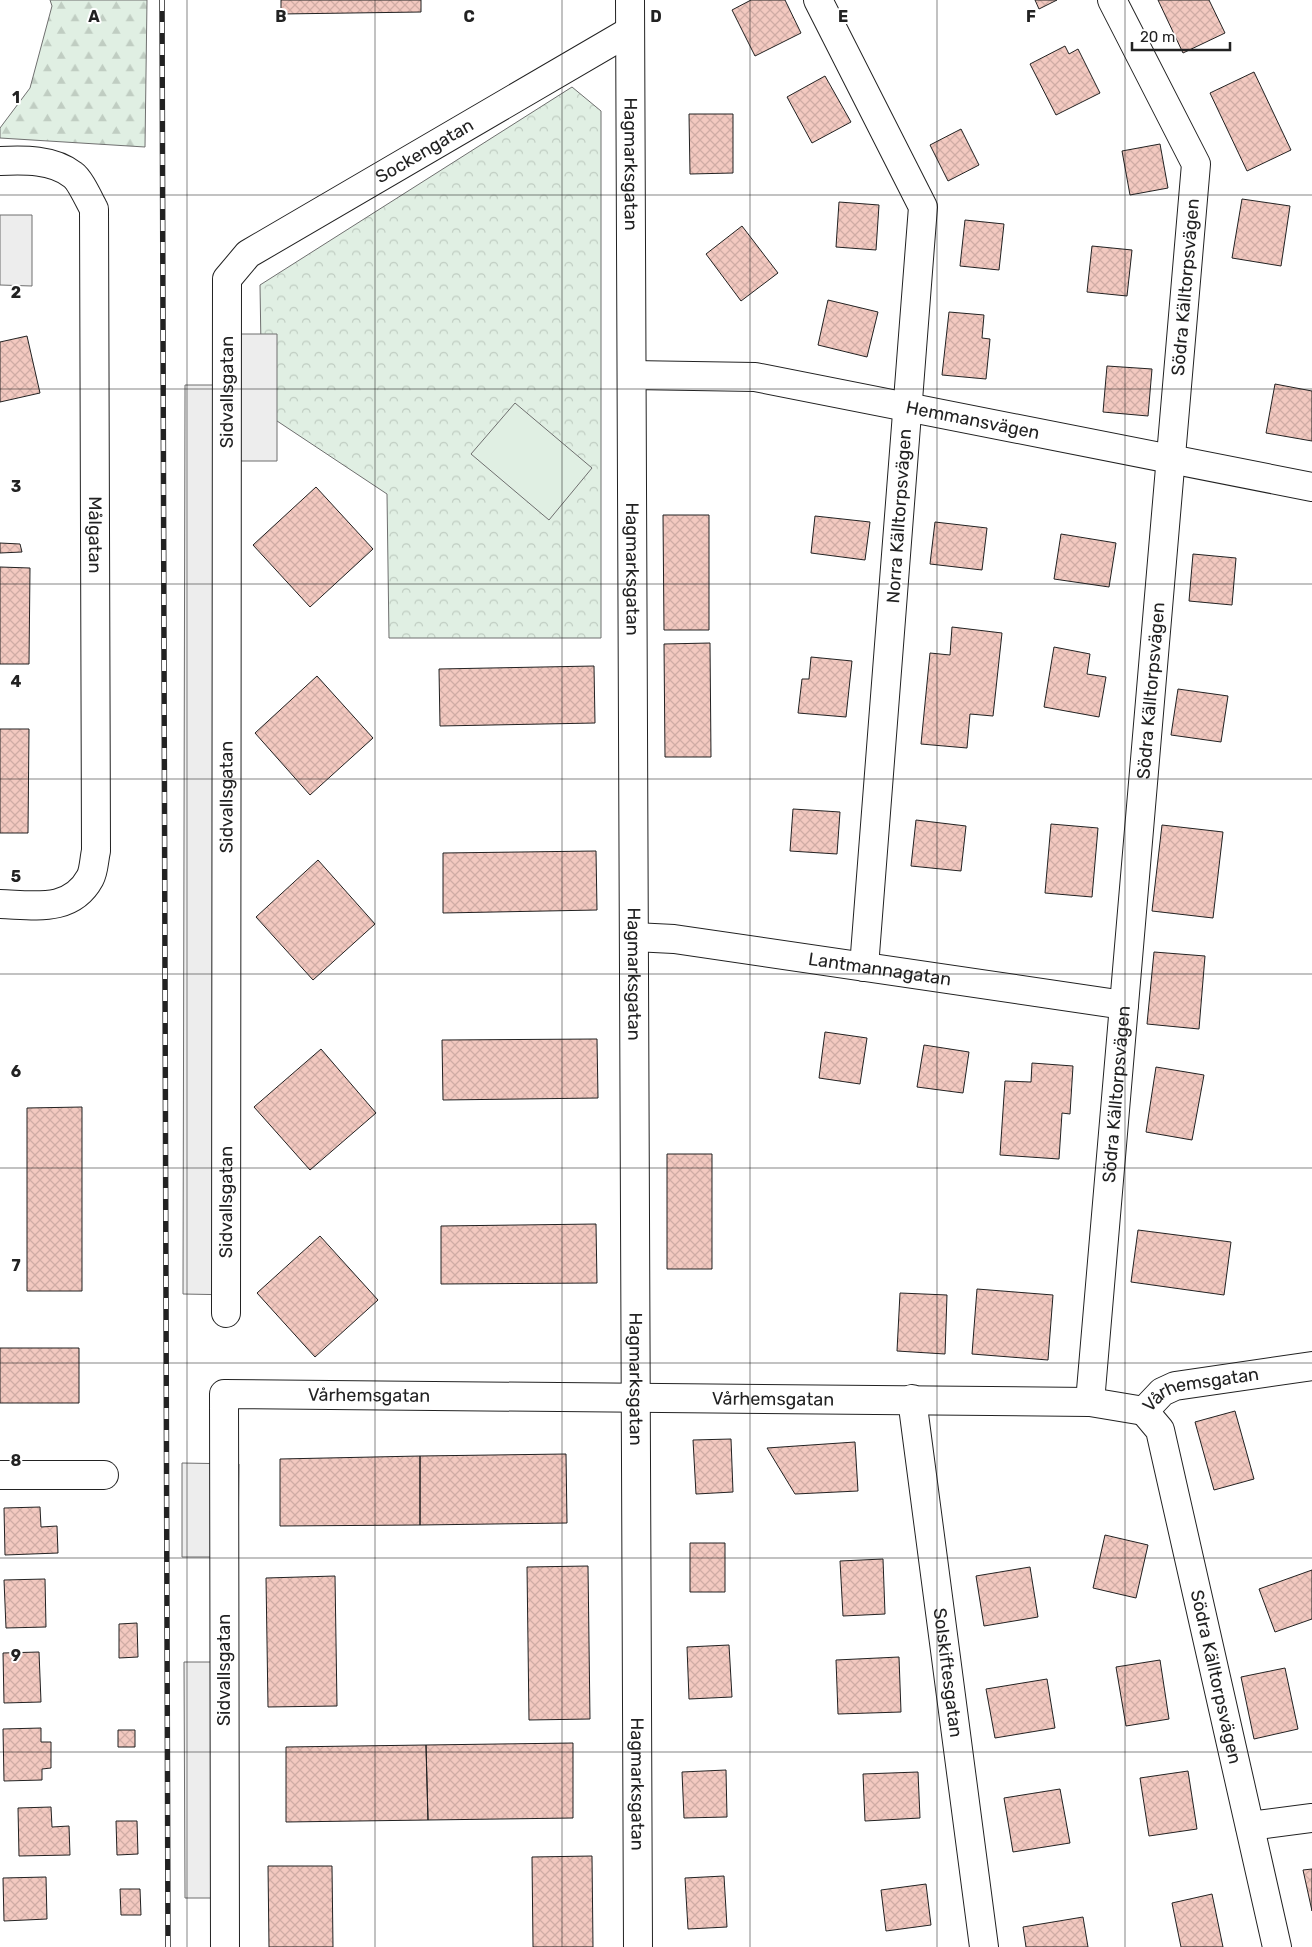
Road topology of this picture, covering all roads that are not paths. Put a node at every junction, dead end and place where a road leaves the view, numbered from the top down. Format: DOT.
graph roads {
  1 [pos="630,0"];
  2 [pos="818,0"];
  3 [pos="1112,0"];
  4 [pos="630,31"];
  5 [pos="0,161"];
  6 [pos="228,279"];
  7 [pos="632,375"];
  8 [pos="908,407"];
  9 [pos="1171,459"];
  10 [pos="1312,487"];
  11 [pos="0,904"];
  12 [pos="634,937"];
  13 [pos="864,968"];
  14 [pos="1124,1006"];
  15 [pos="226,1313"];
  16 [pos="1312,1366"];
  17 [pos="224,1394"];
  18 [pos="636,1397"];
  19 [pos="912,1399"];
  20 [pos="1090,1402"];
  21 [pos="1144,1411"];
  22 [pos="0,1475"];
  23 [pos="104,1475"];
  24 [pos="1312,1818"];
  25 [pos="1250,1826"];
  26 [pos="225,1947"];
  27 [pos="638,1947"];
  28 [pos="984,1947"];
  29 [pos="1277,1947"];
  1 -- 4 [label="street, Hagmarksgatan"];
  2 -- 8 [label="street, Norra Källtorpsvägen"];
  3 -- 9 [label="street, Södra Källtorpsvägen"];
  4 -- 6 [label="street, Sockengatan"];
  4 -- 7 [label="street, Hagmarksgatan"];
  5 -- 11 [label="street, Målgatan"];
  6 -- 15 [label="street, Sidvallsgatan"];
  7 -- 8 [label="street, Hemmansvägen"];
  7 -- 12 [label="street, Hagmarksgatan"];
  8 -- 9 [label="street, Hemmansvägen"];
  8 -- 13 [label="street, Norra Källtorpsvägen"];
  9 -- 10 [label="street, Hemmansvägen"];
  9 -- 14 [label="street, Södra Källtorpsvägen"];
  12 -- 13 [label="street, Lantmannagatan"];
  12 -- 18 [label="street, Hagmarksgatan"];
  13 -- 14 [label="street, Lantmannagatan"];
  14 -- 20 [label="street, Södra Källtorpsvägen"];
  16 -- 21 [label="street, Vårhemsgatan"];
  17 -- 18 [label="street, Vårhemsgatan"];
  17 -- 26 [label="street, Sidvallsgatan"];
  18 -- 19 [label="street, Vårhemsgatan"];
  18 -- 27 [label="street, Hagmarksgatan"];
  19 -- 20 [label="street, Vårhemsgatan"];
  19 -- 28 [label="street, Solskiftesgatan"];
  20 -- 21 [label="street, Vårhemsgatan"];
  21 -- 25 [label="street, Södra Källtorpsvägen"];
  22 -- 23 [label="street"];
  24 -- 25 [label="street"];
  25 -- 29 [label="street, Södra Källtorpsvägen"];
}
